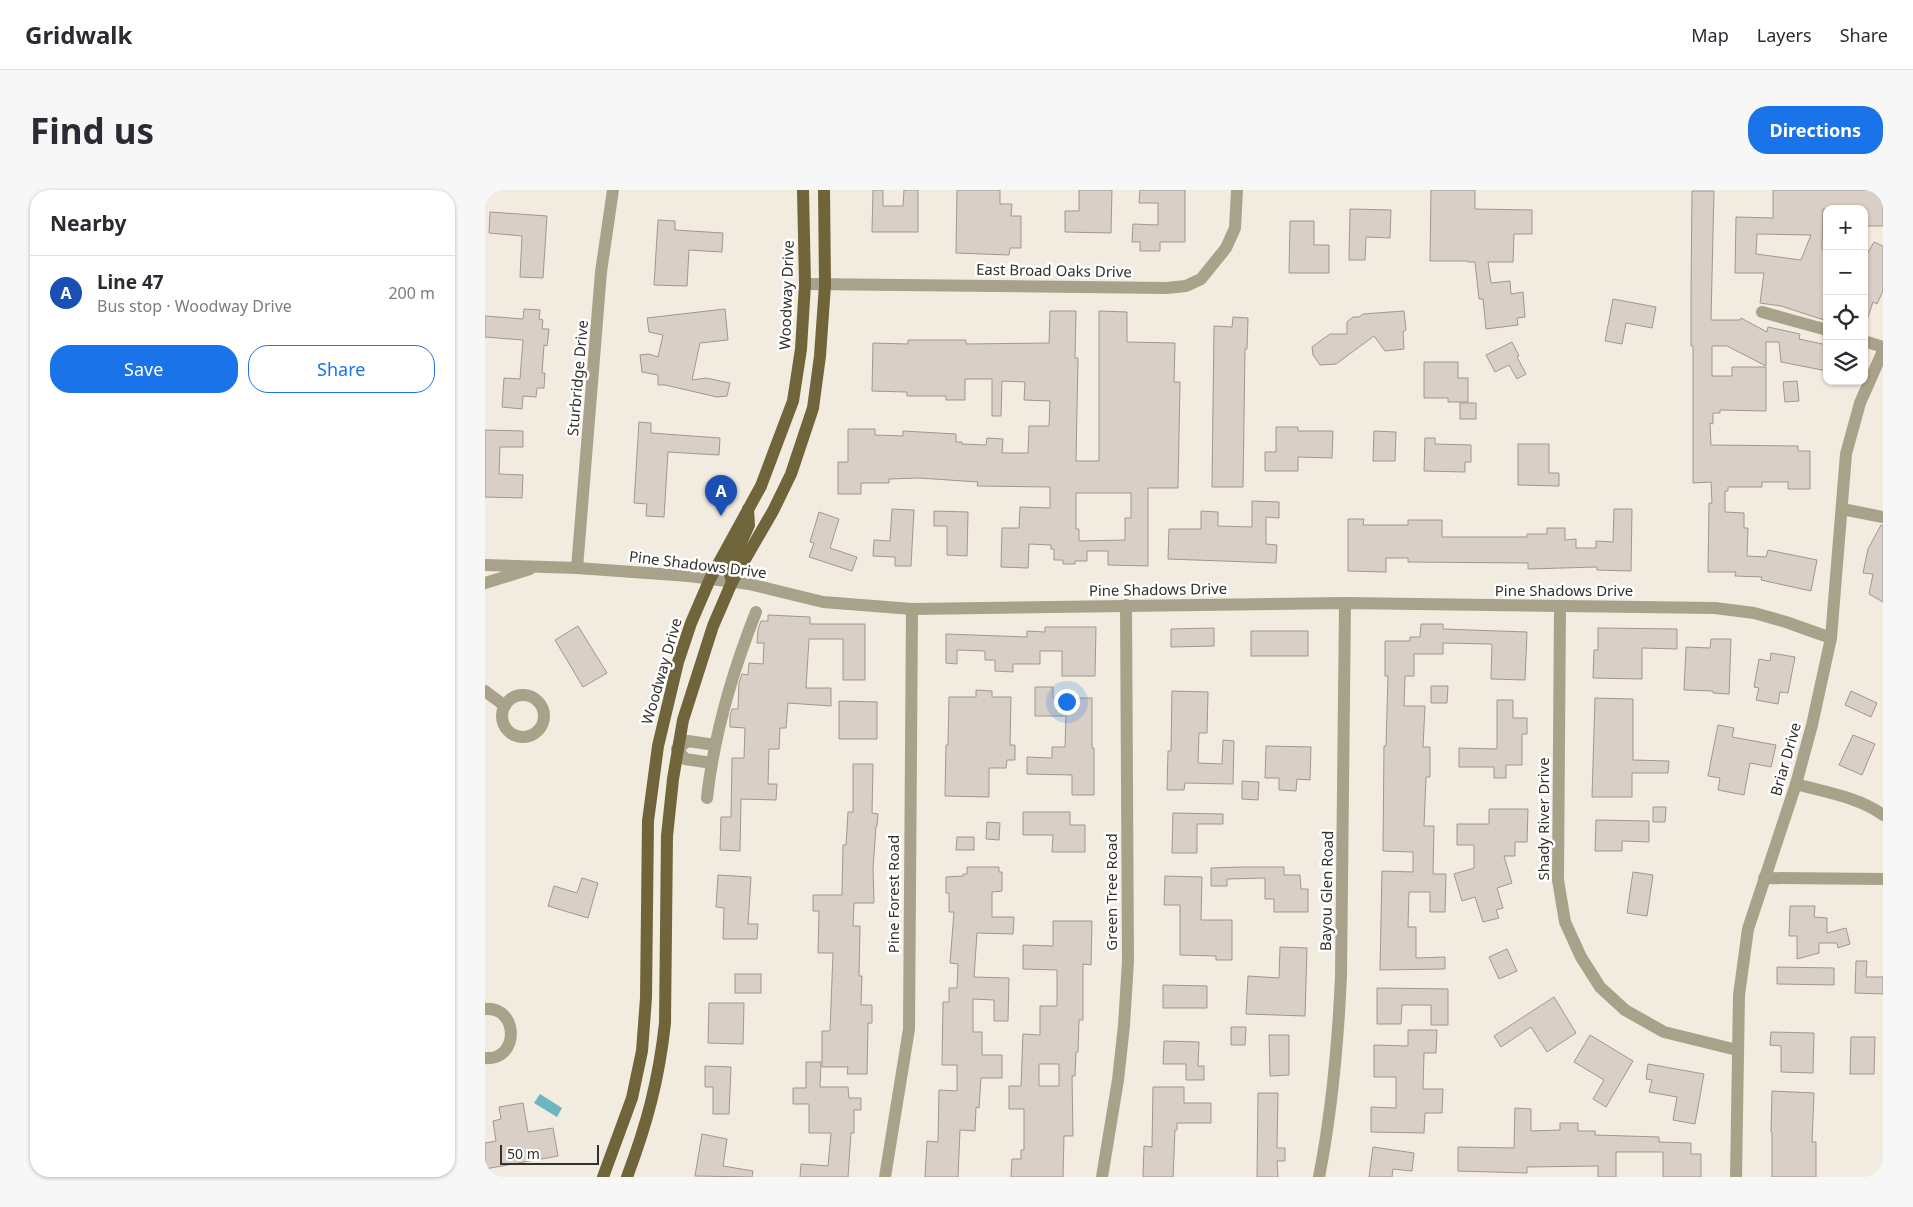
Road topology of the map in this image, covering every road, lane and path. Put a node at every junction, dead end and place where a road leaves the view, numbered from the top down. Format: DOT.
graph roads {
  1 [pos="613,190"];
  2 [pos="803,190"];
  3 [pos="824,190"];
  4 [pos="1237,190"];
  5 [pos="805,284"];
  6 [pos="825,285"];
  7 [pos="1762,312"];
  8 [pos="1823,329"];
  9 [pos="1868,342"];
  10 [pos="1883,347"];
  11 [pos="1883,352"];
  12 [pos="1842,509"];
  13 [pos="748,510"];
  14 [pos="1883,517"];
  15 [pos="485,565"];
  16 [pos="537,567"];
  17 [pos="577,568"];
  18 [pos="710,579"];
  19 [pos="732,582"];
  20 [pos="485,583"];
  21 [pos="1345,604"];
  22 [pos="1126,605"];
  23 [pos="1560,606"];
  24 [pos="912,609"];
  25 [pos="756,612"];
  26 [pos="1831,638"];
  27 [pos="485,691"];
  28 [pos="505,706"];
  29 [pos="715,745"];
  30 [pos="658,746"];
  31 [pos="677,750"];
  32 [pos="712,763"];
  33 [pos="1795,784"];
  34 [pos="707,798"];
  35 [pos="1883,815"];
  36 [pos="1764,878"];
  37 [pos="1883,879"];
  38 [pos="666,917"];
  39 [pos="647,918"];
  40 [pos="485,1009"];
  41 [pos="1737,1050"];
  42 [pos="642,1051"];
  43 [pos="662,1053"];
  44 [pos="485,1058"];
  45 [pos="603,1177"];
  46 [pos="627,1177"];
  47 [pos="885,1177"];
  48 [pos="1102,1177"];
  49 [pos="1319,1177"];
  50 [pos="1736,1177"];
  1 -- 17 [label="street, Sturbridge Drive"];
  2 -- 5 [label="main road, Woodway Drive"];
  3 -- 6 [label="main road"];
  4 -- 6 [label="street, East Broad Oaks Drive"];
  5 -- 6 [label="street, East Broad Oaks Drive"];
  5 -- 13 [label="main road, Woodway Drive"];
  6 -- 19 [label="main road"];
  7 -- 8 [label="street"];
  9 -- 10 [label="street"];
  11 -- 12 [label="street, Briar Drive"];
  12 -- 14 [label="street"];
  12 -- 26 [label="street, Briar Drive"];
  13 -- 18 [label="main road, Woodway Drive"];
  13 -- 19 [label="main road"];
  15 -- 16 [label="street, Pine Shadows Drive"];
  16 -- 17 [label="street, Pine Shadows Drive"];
  16 -- 20 [label="street"];
  17 -- 18 [label="street, Pine Shadows Drive"];
  18 -- 19 [label="street, Pine Shadows Drive"];
  18 -- 30 [label="main road, Woodway Drive"];
  19 -- 24 [label="street, Pine Shadows Drive"];
  19 -- 31 [label="main road"];
  21 -- 22 [label="street, Pine Shadows Drive"];
  21 -- 23 [label="street, Pine Shadows Drive"];
  21 -- 49 [label="street, Bayou Glen Road"];
  22 -- 24 [label="street, Pine Shadows Drive"];
  22 -- 48 [label="street, Green Tree Road"];
  23 -- 26 [label="street, Pine Shadows Drive"];
  23 -- 41 [label="street, Shady River Drive"];
  24 -- 47 [label="street, Pine Forest Road"];
  25 -- 29 [label="street"];
  26 -- 33 [label="street, Briar Drive"];
  27 -- 28 [label="street"];
  29 -- 31 [label="street"];
  29 -- 32 [label="street"];
  30 -- 31 [label="main road"];
  30 -- 39 [label="main road, Woodway Drive"];
  31 -- 32 [label="street"];
  31 -- 38 [label="main road"];
  32 -- 34 [label="street"];
  33 -- 35 [label="street"];
  33 -- 36 [label="street, Briar Drive"];
  36 -- 37 [label="street"];
  36 -- 41 [label="street, Briar Drive"];
  38 -- 39 [label="main road"];
  38 -- 43 [label="main road"];
  39 -- 42 [label="main road, Woodway Drive"];
  40 -- 44 [label="street"];
  41 -- 50 [label="street, Briar Drive"];
  42 -- 43 [label="main road"];
  42 -- 45 [label="main road, Woodway Drive"];
  43 -- 46 [label="main road"];
}
